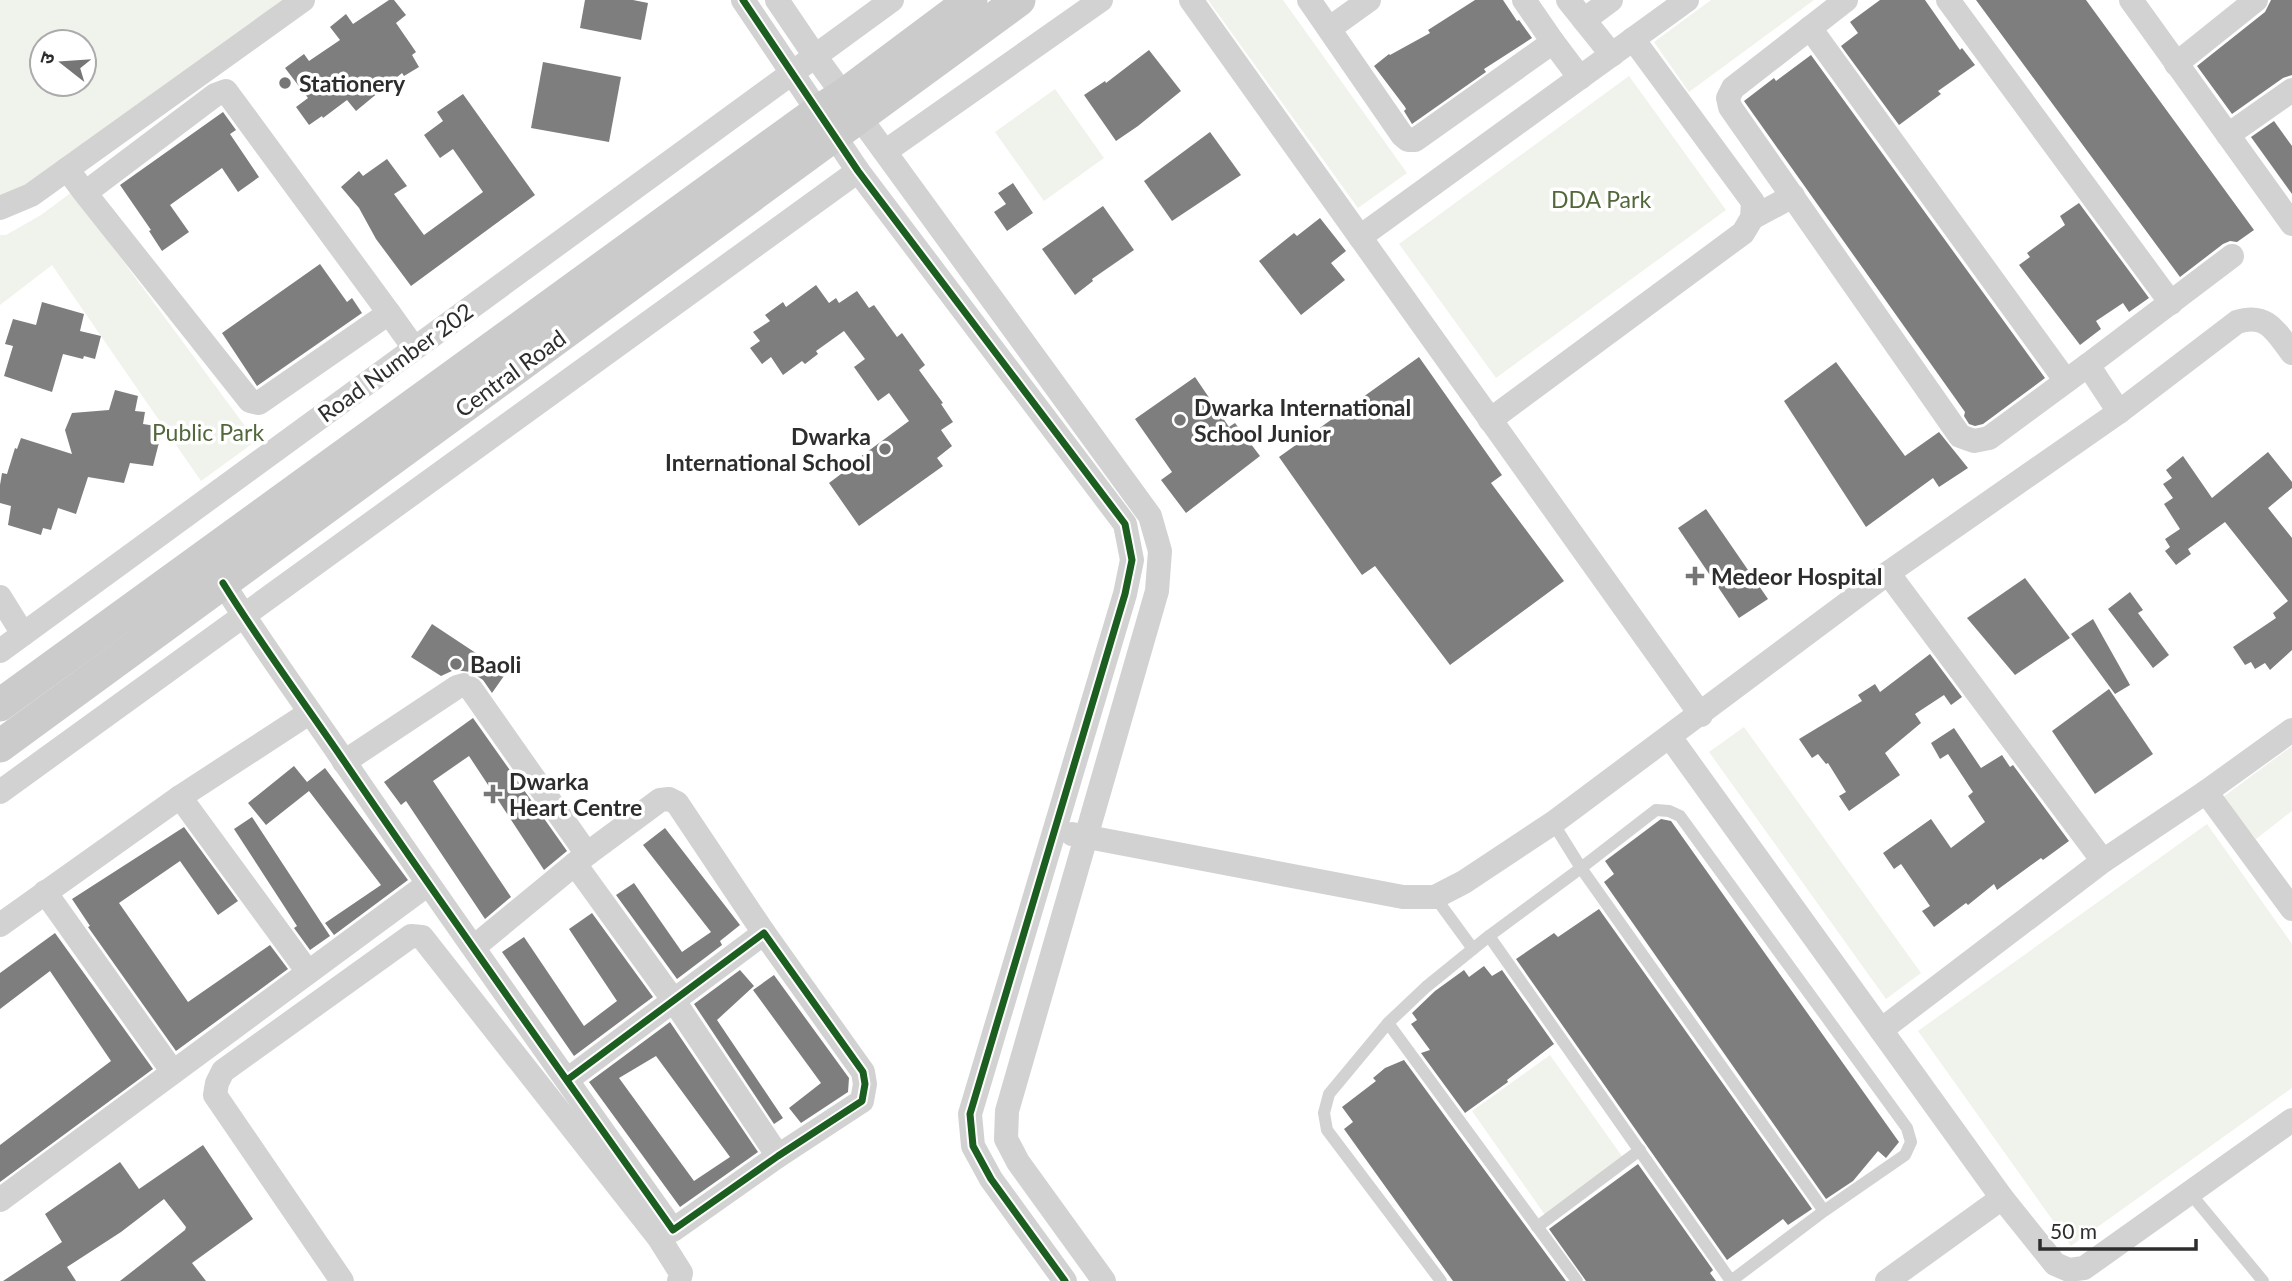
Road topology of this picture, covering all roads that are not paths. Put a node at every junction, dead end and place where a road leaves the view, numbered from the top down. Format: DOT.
graph roads {
  1 [pos="303,0"];
  2 [pos="743,0"];
  3 [pos="777,0"];
  4 [pos="892,0"];
  5 [pos="971,0"];
  6 [pos="1019,0"];
  7 [pos="1101,0"];
  8 [pos="1191,0"];
  9 [pos="1309,0"];
  10 [pos="1369,0"];
  11 [pos="1524,0"];
  12 [pos="1568,0"];
  13 [pos="1611,0"];
  14 [pos="1687,0"];
  15 [pos="1846,0"];
  16 [pos="1948,0"];
  17 [pos="2131,0"];
  18 [pos="2256,0"];
  19 [pos="1584,20"];
  20 [pos="1330,28"];
  21 [pos="1810,28"];
  22 [pos="1633,39"];
  23 [pos="1553,42"];
  24 [pos="1612,55"];
  25 [pos="816,56"];
  26 [pos="2176,64"];
  27 [pos="791,74"];
  28 [pos="1580,78"];
  29 [pos="2292,90"];
  30 [pos="839,115"];
  31 [pos="2228,135"];
  32 [pos="886,151"];
  33 [pos="67,169"];
  34 [pos="858,171"];
  35 [pos="85,193"];
  36 [pos="1793,196"];
  37 [pos="0,208"];
  38 [pos="2288,211"];
  39 [pos="1752,218"];
  40 [pos="1360,237"];
  41 [pos="2232,256"];
  42 [pos="2171,303"];
  43 [pos="389,313"];
  44 [pos="414,348"];
  45 [pos="2292,353"];
  46 [pos="2088,365"];
  47 [pos="2066,381"];
  48 [pos="2119,412"];
  49 [pos="1490,419"];
  50 [pos="1888,573"];
  51 [pos="223,583"];
  52 [pos="0,597"];
  53 [pos="243,615"];
  54 [pos="23,635"];
  55 [pos="0,651"];
  56 [pos="0,705"];
  57 [pos="309,713"];
  58 [pos="1701,715"];
  59 [pos="2292,730"];
  60 [pos="1670,737"];
  61 [pos="0,746"];
  62 [pos="344,762"];
  63 [pos="0,792"];
  64 [pos="2206,792"];
  65 [pos="180,797"];
  66 [pos="1553,823"];
  67 [pos="1055,830"];
  68 [pos="1087,836"];
  69 [pos="581,859"];
  70 [pos="2103,862"];
  71 [pos="1581,868"];
  72 [pos="428,884"];
  73 [pos="45,892"];
  74 [pos="1435,897"];
  75 [pos="2292,909"];
  76 [pos="0,925"];
  77 [pos="764,933"];
  78 [pos="1489,936"];
  79 [pos="474,947"];
  80 [pos="1473,949"];
  81 [pos="308,972"];
  82 [pos="674,1000"];
  83 [pos="1388,1023"];
  84 [pos="1881,1030"];
  85 [pos="173,1072"];
  86 [pos="566,1080"];
  87 [pos="2292,1120"];
  88 [pos="1640,1150"];
  89 [pos="778,1156"];
  90 [pos="2190,1193"];
  91 [pos="2003,1198"];
  92 [pos="0,1200"];
  93 [pos="1824,1211"];
  94 [pos="1537,1227"];
  95 [pos="666,1234"];
  96 [pos="1099,1279"];
  97 [pos="342,1281"];
  98 [pos="679,1281"];
  99 [pos="1065,1281"];
  100 [pos="1441,1281"];
  101 [pos="1577,1281"];
  102 [pos="1730,1281"];
  103 [pos="1887,1281"];
  104 [pos="2263,1281"];
  1 -- 33 [label="street"];
  2 -- 27 [label="street"];
  3 -- 25 [label="street"];
  4 -- 25 [label="street, Road Number 202"];
  5 -- 30 [label="main road, Central Road"];
  6 -- 30 [label="main road, Central Road"];
  7 -- 32 [label="street"];
  8 -- 40 [label="street"];
  9 -- 20 [label="street"];
  10 -- 20 [label="street"];
  11 -- 23 [label="street"];
  12 -- 19 [label="street"];
  13 -- 19 [label="street"];
  14 -- 22 [label="street"];
  15 -- 21 [label="street"];
  16 -- 42 [label="street"];
  17 -- 26 [label="street"];
  18 -- 26 [label="street"];
  19 -- 24 [label="street"];
  20 -- 23 [label="street"];
  21 -- 36 [label="street"];
  21 -- 47 [label="street"];
  22 -- 24 [label="street"];
  22 -- 39 [label="street"];
  23 -- 28 [label="street"];
  24 -- 28 [label="street"];
  25 -- 27 [label="street, Road Number 202"];
  25 -- 30 [label="street"];
  26 -- 31 [label="street"];
  27 -- 30 [label="street"];
  27 -- 44 [label="street, Road Number 202"];
  28 -- 40 [label="street"];
  29 -- 31 [label="street"];
  30 -- 32 [label="street"];
  30 -- 34 [label="street"];
  30 -- 51 [label="main road, Central Road"];
  30 -- 56 [label="main road, Central Road"];
  31 -- 38 [label="street"];
  32 -- 68 [label="street"];
  33 -- 35 [label="street"];
  33 -- 37 [label="street"];
  34 -- 53 [label="street"];
  34 -- 67 [label="street"];
  35 -- 43 [label="street"];
  35 -- 43 [label="street"];
  36 -- 39 [label="street"];
  36 -- 47 [label="street"];
  39 -- 49 [label="street"];
  40 -- 49 [label="street"];
  41 -- 42 [label="street"];
  42 -- 46 [label="street"];
  43 -- 44 [label="street"];
  44 -- 54 [label="street, Road Number 202"];
  45 -- 48 [label="street"];
  46 -- 47 [label="street"];
  46 -- 48 [label="street"];
  48 -- 50 [label="street"];
  49 -- 58 [label="street"];
  50 -- 58 [label="street"];
  50 -- 70 [label="street"];
  51 -- 53 [label="street"];
  51 -- 61 [label="main road, Central Road"];
  52 -- 54 [label="street"];
  53 -- 57 [label="street"];
  53 -- 63 [label="street"];
  54 -- 55 [label="street, Road Number 202"];
  57 -- 62 [label="street"];
  57 -- 65 [label="street"];
  58 -- 60 [label="street"];
  59 -- 64 [label="street"];
  60 -- 66 [label="street"];
  60 -- 84 [label="street"];
  62 -- 69 [label="street"];
  62 -- 72 [label="street"];
  64 -- 70 [label="street"];
  64 -- 75 [label="street"];
  65 -- 73 [label="street"];
  65 -- 81 [label="street"];
  66 -- 71 [label="lane"];
  66 -- 74 [label="street"];
  67 -- 68 [label="street"];
  67 -- 99 [label="street"];
  68 -- 74 [label="street"];
  68 -- 96 [label="street"];
  69 -- 77 [label="street"];
  69 -- 79 [label="street"];
  69 -- 82 [label="street"];
  70 -- 84 [label="street"];
  71 -- 78 [label="lane"];
  71 -- 93 [label="lane"];
  71 -- 93 [label="lane"];
  72 -- 79 [label="street"];
  72 -- 81 [label="street"];
  73 -- 76 [label="street"];
  73 -- 85 [label="street"];
  74 -- 80 [label="lane"];
  77 -- 82 [label="street"];
  77 -- 89 [label="street"];
  78 -- 80 [label="lane"];
  78 -- 88 [label="lane"];
  79 -- 86 [label="street"];
  80 -- 83 [label="lane"];
  81 -- 85 [label="street"];
  82 -- 86 [label="street"];
  82 -- 89 [label="street"];
  83 -- 94 [label="lane"];
  83 -- 100 [label="lane"];
  84 -- 91 [label="street"];
  85 -- 92 [label="street"];
  86 -- 95 [label="street"];
  87 -- 90 [label="street"];
  88 -- 94 [label="lane"];
  88 -- 102 [label="lane"];
  89 -- 95 [label="street"];
  90 -- 91 [label="street"];
  90 -- 104 [label="lane"];
  91 -- 103 [label="street"];
  93 -- 102 [label="lane"];
  94 -- 101 [label="lane"];
  95 -- 97 [label="street"];
  95 -- 98 [label="street"];
}
